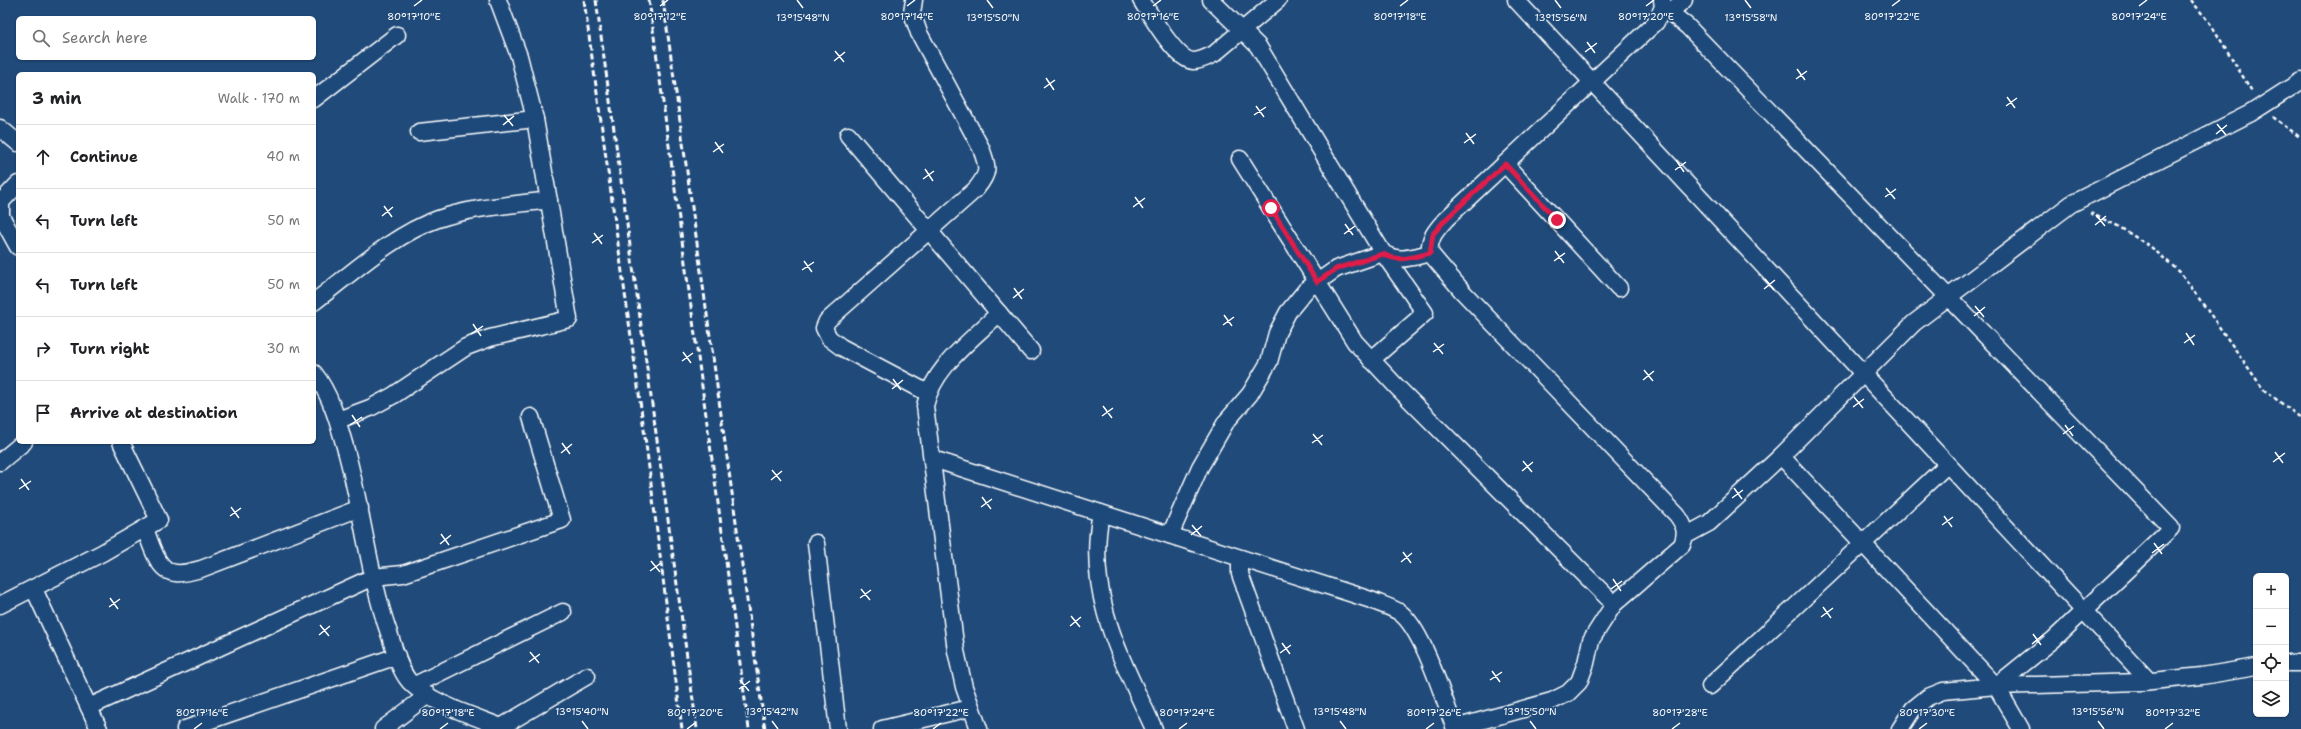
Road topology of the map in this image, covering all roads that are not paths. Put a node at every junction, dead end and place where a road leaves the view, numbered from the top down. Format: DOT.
graph roads {
  1 [pos="498,0"];
  2 [pos="914,0"];
  3 [pos="1141,0"];
  4 [pos="1211,0"];
  5 [pos="1278,0"];
  6 [pos="1516,0"];
  7 [pos="1684,0"];
  8 [pos="1665,6"];
  9 [pos="1242,30"];
  10 [pos="397,35"];
  11 [pos="2301,81"];
  12 [pos="1592,82"];
  13 [pos="316,97"];
  14 [pos="535,119"];
  15 [pos="0,128"];
  16 [pos="419,132"];
  17 [pos="848,135"];
  18 [pos="16,141"];
  19 [pos="1240,159"];
  20 [pos="1505,164"];
  21 [pos="16,186"];
  22 [pos="549,200"];
  23 [pos="929,230"];
  24 [pos="16,243"];
  25 [pos="1430,253"];
  26 [pos="1383,254"];
  27 [pos="1317,282"];
  28 [pos="1619,288"];
  29 [pos="1948,296"];
  30 [pos="316,300"];
  31 [pos="999,313"];
  32 [pos="1031,350"];
  33 [pos="1371,360"];
  34 [pos="1864,374"];
  35 [pos="316,377"];
  36 [pos="928,392"];
  37 [pos="532,417"];
  38 [pos="338,420"];
  39 [pos="22,444"];
  40 [pos="122,444"];
  41 [pos="1781,456"];
  42 [pos="933,459"];
  43 [pos="0,462"];
  44 [pos="1948,464"];
  45 [pos="360,508"];
  46 [pos="1101,513"];
  47 [pos="145,529"];
  48 [pos="1170,535"];
  49 [pos="1685,536"];
  50 [pos="1862,542"];
  51 [pos="816,543"];
  52 [pos="1240,558"];
  53 [pos="373,577"];
  54 [pos="34,589"];
  55 [pos="1614,604"];
  56 [pos="0,605"];
  57 [pos="2083,611"];
  58 [pos="563,612"];
  59 [pos="397,656"];
  60 [pos="2289,663"];
  61 [pos="2301,663"];
  62 [pos="2253,668"];
  63 [pos="587,676"];
  64 [pos="2149,681"];
  65 [pos="1710,686"];
  66 [pos="1996,686"];
  67 [pos="422,690"];
  68 [pos="89,707"];
  69 [pos="970,708"];
  70 [pos="503,728"];
  71 [pos="1455,728"];
  72 [pos="99,729"];
  73 [pos="185,729"];
  74 [pos="383,729"];
  75 [pos="838,729"];
  76 [pos="882,729"];
  77 [pos="979,729"];
  78 [pos="1154,729"];
  79 [pos="1296,729"];
  80 [pos="1900,729"];
  81 [pos="2021,729"];
  1 -- 14 [label="street"];
  2 -- 23 [label="street"];
  3 -- 9 [label="street"];
  4 -- 9 [label="street"];
  5 -- 9 [label="street"];
  6 -- 12 [label="street"];
  7 -- 8 [label="street"];
  8 -- 12 [label="street"];
  8 -- 29 [label="street"];
  9 -- 26 [label="street"];
  10 -- 13 [label="street"];
  11 -- 29 [label="street"];
  12 -- 20 [label="street"];
  12 -- 34 [label="street"];
  14 -- 16 [label="street"];
  14 -- 22 [label="street"];
  15 -- 18 [label="street"];
  17 -- 23 [label="street"];
  19 -- 27 [label="street"];
  20 -- 25 [label="street"];
  20 -- 28 [label="street"];
  21 -- 24 [label="street"];
  22 -- 30 [label="street"];
  22 -- 38 [label="street"];
  23 -- 31 [label="street"];
  23 -- 36 [label="street"];
  25 -- 26 [label="street"];
  25 -- 49 [label="street"];
  26 -- 27 [label="street"];
  26 -- 33 [label="street"];
  27 -- 33 [label="street"];
  27 -- 48 [label="street"];
  29 -- 34 [label="street"];
  29 -- 57 [label="street"];
  31 -- 32 [label="street"];
  31 -- 36 [label="street"];
  33 -- 55 [label="street"];
  34 -- 41 [label="street"];
  34 -- 44 [label="street"];
  35 -- 38 [label="street"];
  36 -- 42 [label="street"];
  37 -- 53 [label="street"];
  38 -- 45 [label="street"];
  39 -- 43 [label="street"];
  40 -- 47 [label="street"];
  41 -- 49 [label="street"];
  41 -- 50 [label="street"];
  42 -- 46 [label="street"];
  42 -- 69 [label="street"];
  44 -- 50 [label="street"];
  44 -- 57 [label="street"];
  45 -- 47 [label="street"];
  45 -- 53 [label="street"];
  46 -- 48 [label="street"];
  46 -- 78 [label="street"];
  47 -- 54 [label="street"];
  48 -- 52 [label="street"];
  49 -- 55 [label="street"];
  50 -- 65 [label="street"];
  50 -- 66 [label="street"];
  51 -- 75 [label="street"];
  52 -- 71 [label="street"];
  52 -- 79 [label="street"];
  53 -- 59 [label="street"];
  53 -- 68 [label="street"];
  54 -- 56 [label="street"];
  54 -- 68 [label="street"];
  55 -- 71 [label="street"];
  57 -- 64 [label="street"];
  57 -- 66 [label="street"];
  58 -- 67 [label="street"];
  59 -- 67 [label="street"];
  59 -- 73 [label="street"];
  60 -- 61 [label="street"];
  62 -- 64 [label="street"];
  63 -- 70 [label="street"];
  64 -- 66 [label="street"];
  66 -- 80 [label="street"];
  66 -- 81 [label="street"];
  67 -- 70 [label="street"];
  67 -- 74 [label="street"];
  68 -- 72 [label="street"];
  69 -- 76 [label="street"];
  69 -- 77 [label="street"];
}
